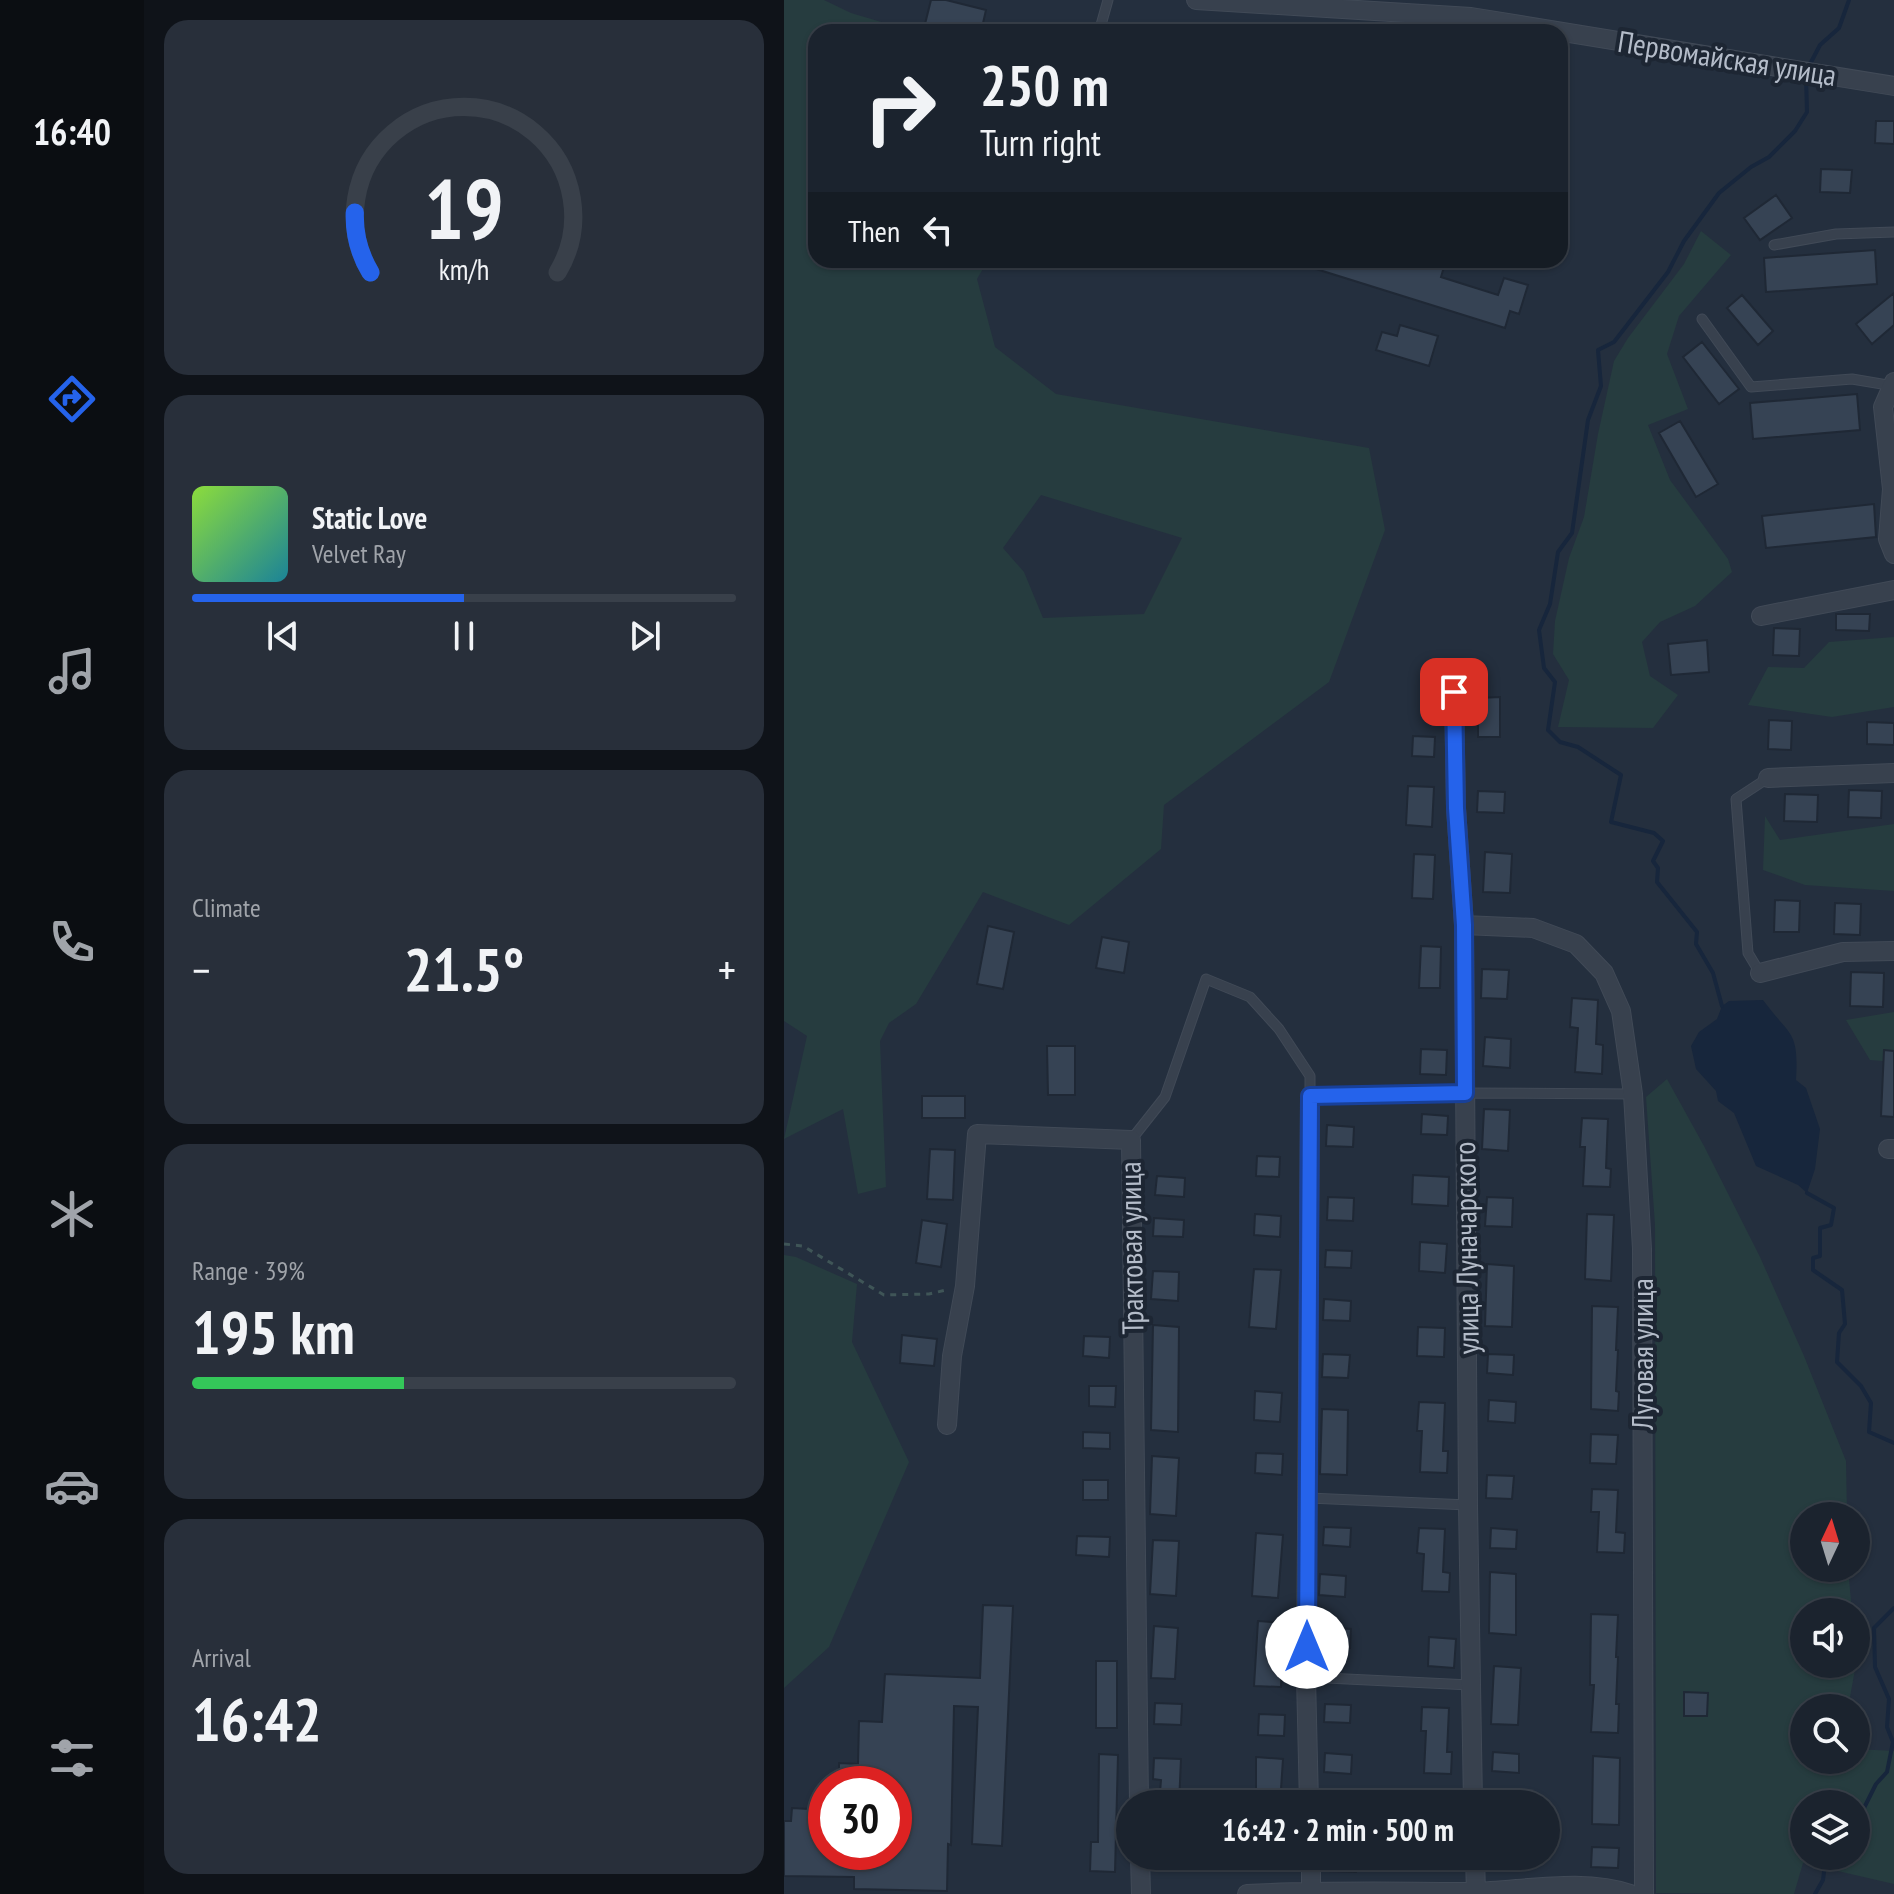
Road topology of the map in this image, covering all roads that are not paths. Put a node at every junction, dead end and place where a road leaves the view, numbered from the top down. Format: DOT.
graph roads {
  1 [pos="1108,0"];
  2 [pos="1196,0"];
  3 [pos="1101,24"];
  4 [pos="1514,24"];
  5 [pos="1568,33"];
  6 [pos="1894,86"];
  7 [pos="1894,232"];
  8 [pos="1774,245"];
  9 [pos="1702,319"];
  10 [pos="1894,384"];
  11 [pos="1894,554"];
  12 [pos="1894,590"];
  13 [pos="1761,616"];
  14 [pos="1454,692"];
  15 [pos="1894,773"];
  16 [pos="1768,778"];
  17 [pos="1464,925"];
  18 [pos="1894,951"];
  19 [pos="1760,973"];
  20 [pos="1465,1093"];
  21 [pos="1633,1094"];
  22 [pos="1310,1096"];
  23 [pos="1131,1140"];
  24 [pos="947,1425"];
  25 [pos="1309,1498"];
  26 [pos="1468,1505"];
  27 [pos="1306,1677"];
  28 [pos="1470,1685"];
  29 [pos="1139,1790"];
  30 [pos="1309,1790"];
  31 [pos="1473,1790"];
  32 [pos="1140,1870"];
  33 [pos="1311,1870"];
  34 [pos="1475,1870"];
  35 [pos="1311,1892"];
  36 [pos="1476,1893"];
  37 [pos="1141,1894"];
  38 [pos="1247,1894"];
  39 [pos="1630,1894"];
  40 [pos="1644,1894"];
  1 -- 3 [label="lane"];
  2 -- 4 [label="street, Первомайская улица"];
  5 -- 6 [label="street, Первомайская улица"];
  7 -- 8 [label="lane"];
  9 -- 10 [label="lane"];
  10 -- 11 [label="street"];
  12 -- 13 [label="street"];
  14 -- 17 [label="street, улица Луначарского"];
  15 -- 16 [label="street"];
  16 -- 19 [label="lane"];
  17 -- 20 [label="street, улица Луначарского"];
  17 -- 21 [label="street, Луговая улица"];
  18 -- 19 [label="street"];
  20 -- 21 [label="lane"];
  20 -- 22 [label="lane"];
  20 -- 26 [label="street, улица Луначарского"];
  21 -- 40 [label="street, Луговая улица"];
  22 -- 23 [label="lane"];
  22 -- 25 [label="street"];
  23 -- 24 [label="street, Трактовая улица"];
  23 -- 29 [label="street, Трактовая улица"];
  25 -- 26 [label="lane"];
  25 -- 27 [label="street"];
  26 -- 28 [label="street, улица Луначарского"];
  27 -- 28 [label="lane"];
  27 -- 30 [label="street"];
  28 -- 31 [label="street, улица Луначарского"];
  32 -- 37 [label="street"];
  33 -- 35 [label="street"];
  34 -- 36 [label="street"];
  35 -- 36 [label="street"];
  35 -- 38 [label="street"];
  36 -- 39 [label="street"];
}
